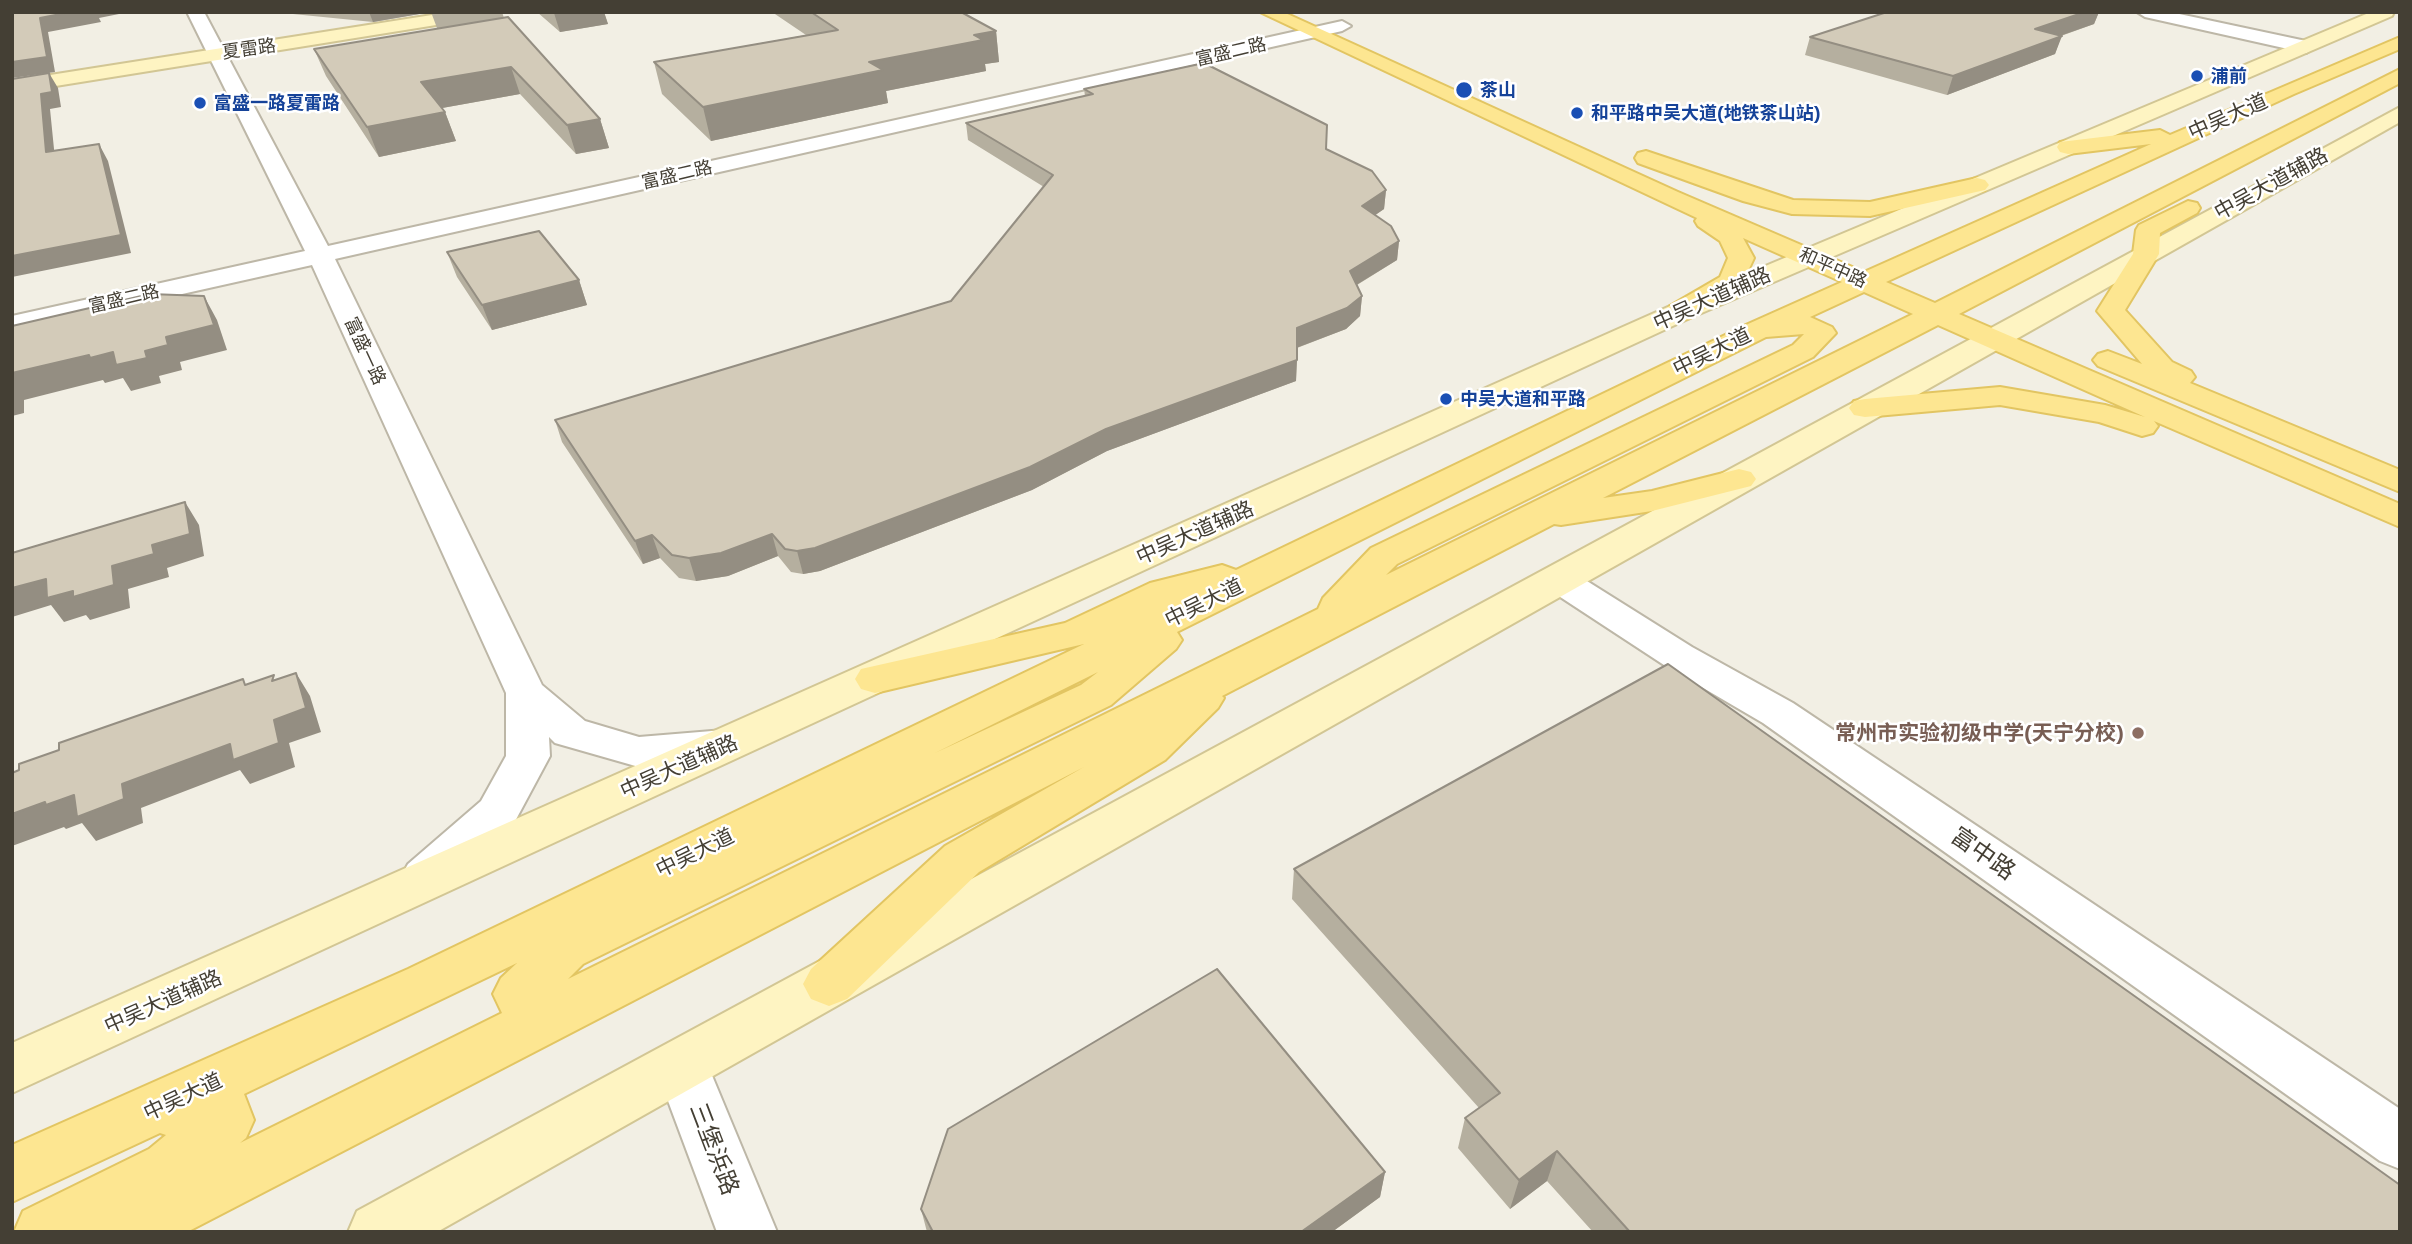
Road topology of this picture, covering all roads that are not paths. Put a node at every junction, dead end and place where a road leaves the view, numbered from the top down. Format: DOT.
graph roads {
  1 [pos="195,12"];
  2 [pos="459,12"];
  3 [pos="486,12"];
  4 [pos="1268,12"];
  5 [pos="2145,12"];
  6 [pos="2386,12"];
  7 [pos="1312,23"];
  8 [pos="1342,26"];
  9 [pos="2400,42"];
  10 [pos="2306,47"];
  11 [pos="217,52"];
  12 [pos="2400,53"];
  13 [pos="1450,74"];
  14 [pos="2400,74"];
  15 [pos="12,85"];
  16 [pos="2287,90"];
  17 [pos="2400,113"];
  18 [pos="2233,116"];
  19 [pos="2197,131"];
  20 [pos="2068,147"];
  21 [pos="2243,156"];
  22 [pos="2189,184"];
  23 [pos="1977,185"];
  24 [pos="1670,197"];
  25 [pos="2084,239"];
  26 [pos="1824,250"];
  27 [pos="2146,254"];
  28 [pos="320,256"];
  29 [pos="1879,275"];
  30 [pos="1748,283"];
  31 [pos="1943,296"];
  32 [pos="1680,312"];
  33 [pos="2020,323"];
  34 [pos="12,324"];
  35 [pos="1758,330"];
  36 [pos="1993,338"];
  37 [pos="1676,370"];
  38 [pos="1865,408"];
  39 [pos="2305,444"];
  40 [pos="1739,479"];
  41 [pos="2400,482"];
  42 [pos="2358,499"];
  43 [pos="2400,517"];
  44 [pos="1525,521"];
  45 [pos="1295,559"];
  46 [pos="1558,579"];
  47 [pos="1213,599"];
  48 [pos="1318,626"];
  49 [pos="1234,669"];
  50 [pos="875,679"];
  51 [pos="526,694"];
  52 [pos="730,744"];
  53 [pos="409,891"];
  54 [pos="829,984"];
  55 [pos="585,998"];
  56 [pos="682,1066"];
  57 [pos="12,1069"];
  58 [pos="99,1135"];
  59 [pos="2400,1142"];
  60 [pos="12,1174"];
  61 [pos="44,1232"];
  62 [pos="125,1232"];
  63 [pos="378,1232"];
  64 [pos="747,1232"];
  1 -- 11 [label="street, 富盛一路"];
  2 -- 11 [label="main road, 夏雷路"];
  3 -- 11 [label="main road, 夏雷路"];
  4 -- 7 [label="main road, 和平中路"];
  5 -- 10 [label="street"];
  6 -- 10 [label="main road, 中吴大道辅路"];
  7 -- 8 [label="street, 富盛二路"];
  7 -- 24 [label="main road, 和平中路"];
  7 -- 28 [label="street, 富盛二路"];
  8 -- 13 [label="main road"];
  9 -- 16 [label="main road, 中吴大道"];
  10 -- 20 [label="main road, 中吴大道辅路"];
  11 -- 15 [label="main road, 夏雷路"];
  11 -- 28 [label="street, 富盛一路"];
  12 -- 14 [label="main road"];
  14 -- 21 [label="main road, 中吴大道"];
  16 -- 18 [label="main road, 中吴大道"];
  16 -- 22 [label="main road"];
  17 -- 27 [label="main road, 中吴大道辅路"];
  18 -- 19 [label="main road, 中吴大道"];
  18 -- 25 [label="main road"];
  19 -- 20 [label="main road"];
  19 -- 29 [label="main road, 中吴大道"];
  20 -- 23 [label="main road, 中吴大道辅路"];
  21 -- 22 [label="main road, 中吴大道"];
  21 -- 27 [label="main road"];
  22 -- 25 [label="main road, 中吴大道"];
  23 -- 26 [label="main road, 中吴大道辅路"];
  23 -- 26 [label="main road, 和平中路"];
  24 -- 26 [label="main road, 和平中路"];
  24 -- 32 [label="main road"];
  25 -- 31 [label="main road, 中吴大道"];
  26 -- 29 [label="main road, 和平中路"];
  26 -- 30 [label="main road, 中吴大道辅路"];
  27 -- 33 [label="main road, 中吴大道辅路"];
  27 -- 39 [label="main road"];
  28 -- 34 [label="street, 富盛二路"];
  28 -- 51 [label="street, 富盛一路"];
  29 -- 31 [label="main road, 和平中路"];
  29 -- 35 [label="main road, 中吴大道"];
  30 -- 32 [label="main road, 中吴大道辅路"];
  30 -- 37 [label="main road"];
  31 -- 33 [label="main road, 和平中路"];
  31 -- 36 [label="main road, 和平中路"];
  31 -- 44 [label="main road, 中吴大道"];
  32 -- 50 [label="main road, 中吴大道辅路"];
  33 -- 36 [label="main road, 中吴大道辅路"];
  33 -- 39 [label="main road, 和平中路"];
  35 -- 37 [label="main road, 中吴大道"];
  35 -- 48 [label="main road"];
  36 -- 38 [label="main road, 中吴大道辅路"];
  36 -- 42 [label="main road, 和平中路"];
  37 -- 45 [label="main road, 中吴大道"];
  38 -- 40 [label="main road, 中吴大道辅路"];
  38 -- 42 [label="main road"];
  39 -- 41 [label="main road, 和平中路"];
  40 -- 44 [label="main road"];
  40 -- 46 [label="main road, 中吴大道辅路"];
  42 -- 43 [label="main road, 和平中路"];
  44 -- 48 [label="main road, 中吴大道"];
  45 -- 47 [label="main road, 中吴大道"];
  45 -- 50 [label="main road"];
  46 -- 54 [label="main road, 中吴大道辅路"];
  46 -- 59 [label="street, 富中路"];
  47 -- 55 [label="main road"];
  47 -- 58 [label="main road, 中吴大道"];
  48 -- 49 [label="main road, 中吴大道"];
  49 -- 54 [label="main road"];
  49 -- 55 [label="main road, 中吴大道"];
  50 -- 52 [label="main road, 中吴大道辅路"];
  51 -- 52 [label="street"];
  51 -- 53 [label="street"];
  52 -- 53 [label="main road, 中吴大道辅路"];
  53 -- 57 [label="main road, 中吴大道辅路"];
  54 -- 56 [label="main road, 中吴大道辅路"];
  55 -- 62 [label="main road, 中吴大道"];
  56 -- 63 [label="main road, 中吴大道辅路"];
  56 -- 64 [label="street, 三堡浜路"];
  58 -- 60 [label="main road, 中吴大道"];
  58 -- 61 [label="main road"];
}
